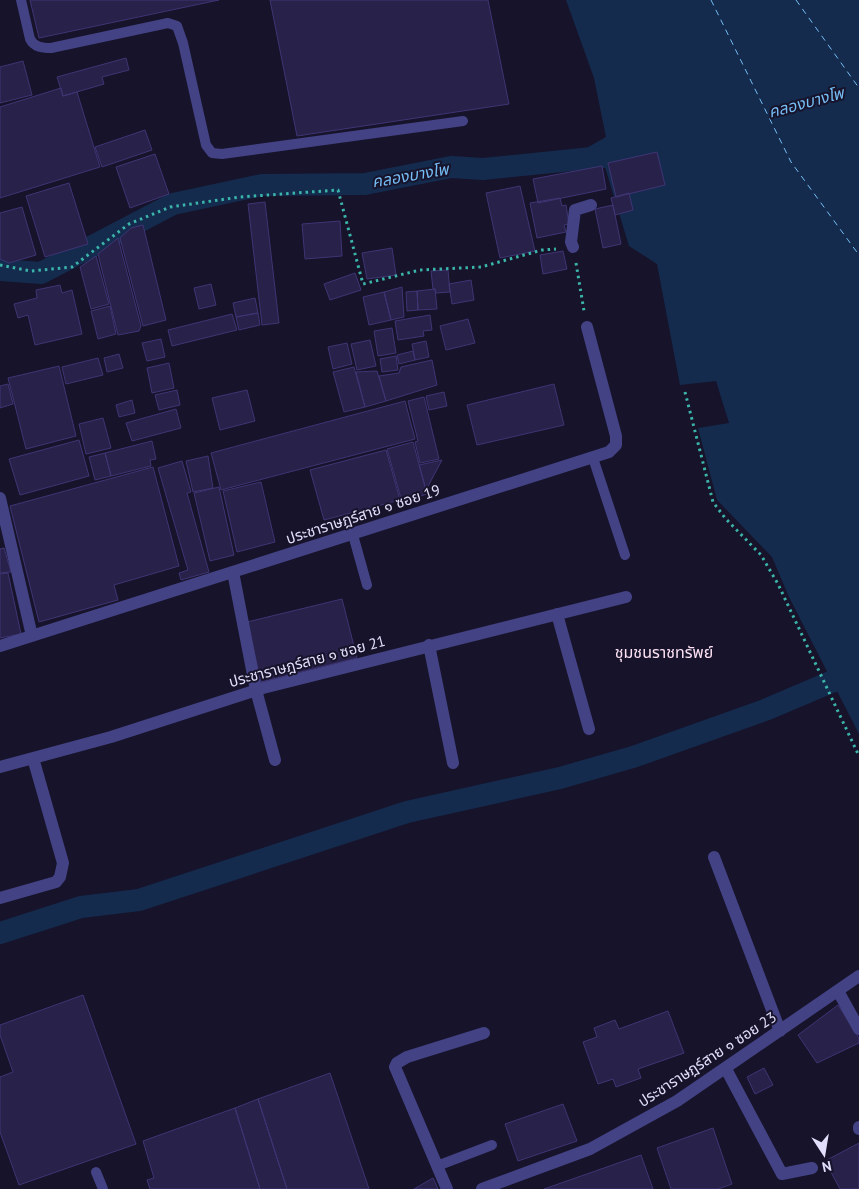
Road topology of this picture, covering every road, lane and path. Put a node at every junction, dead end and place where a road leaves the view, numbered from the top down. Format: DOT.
graph roads {
  1 [pos="21,0"];
  2 [pos="463,121"];
  3 [pos="591,206"];
  4 [pos="573,247"];
  5 [pos="0,265"];
  6 [pos="587,327"];
  7 [pos="685,392"];
  8 [pos="593,458"];
  9 [pos="0,498"];
  10 [pos="354,535"];
  11 [pos="625,555"];
  12 [pos="233,572"];
  13 [pos="367,586"];
  14 [pos="626,597"];
  15 [pos="557,614"];
  16 [pos="32,636"];
  17 [pos="429,645"];
  18 [pos="0,646"];
  19 [pos="256,690"];
  20 [pos="589,729"];
  21 [pos="859,756"];
  22 [pos="33,758"];
  23 [pos="275,760"];
  24 [pos="453,763"];
  25 [pos="0,767"];
  26 [pos="714,857"];
  27 [pos="0,898"];
  28 [pos="859,976"];
  29 [pos="838,991"];
  30 [pos="859,1029"];
  31 [pos="780,1031"];
  32 [pos="484,1033"];
  33 [pos="726,1069"];
  34 [pos="492,1145"];
  35 [pos="437,1166"];
  36 [pos="812,1168"];
  37 [pos="96,1172"];
  38 [pos="103,1189"];
  39 [pos="447,1189"];
  40 [pos="482,1189"];
  1 -- 2 [label="lane"];
  3 -- 4 [label="street"];
  4 -- 5 [label="path"];
  4 -- 6 [label="path"];
  6 -- 8 [label="street, ประชาราษฎร์สาย ๑ ซอย 19"];
  7 -- 21 [label="path"];
  8 -- 10 [label="street, ประชาราษฎร์สาย ๑ ซอย 19"];
  8 -- 11 [label="lane"];
  9 -- 16 [label="street"];
  10 -- 12 [label="street, ประชาราษฎร์สาย ๑ ซอย 19"];
  10 -- 13 [label="lane"];
  12 -- 16 [label="street, ประชาราษฎร์สาย ๑ ซอย 19"];
  12 -- 19 [label="street"];
  14 -- 15 [label="street, ประชาราษฎร์สาย ๑ ซอย 21"];
  15 -- 17 [label="street, ประชาราษฎร์สาย ๑ ซอย 21"];
  15 -- 20 [label="street"];
  16 -- 18 [label="street, ประชาราษฎร์สาย ๑ ซอย 19"];
  17 -- 19 [label="street, ประชาราษฎร์สาย ๑ ซอย 21"];
  17 -- 24 [label="street"];
  19 -- 22 [label="street, ประชาราษฎร์สาย ๑ ซอย 21"];
  19 -- 23 [label="street"];
  22 -- 25 [label="street, ประชาราษฎร์สาย ๑ ซอย 21"];
  22 -- 27 [label="street"];
  26 -- 31 [label="street"];
  28 -- 29 [label="street, ประชาราษฎร์สาย ๑ ซอย 23"];
  29 -- 30 [label="street"];
  29 -- 31 [label="street, ประชาราษฎร์สาย ๑ ซอย 23"];
  31 -- 33 [label="street, ประชาราษฎร์สาย ๑ ซอย 23"];
  32 -- 35 [label="street"];
  33 -- 36 [label="street"];
  33 -- 40 [label="street, ประชาราษฎร์สาย ๑ ซอย 23"];
  34 -- 35 [label="lane"];
  35 -- 39 [label="street"];
  37 -- 38 [label="lane"];
}
